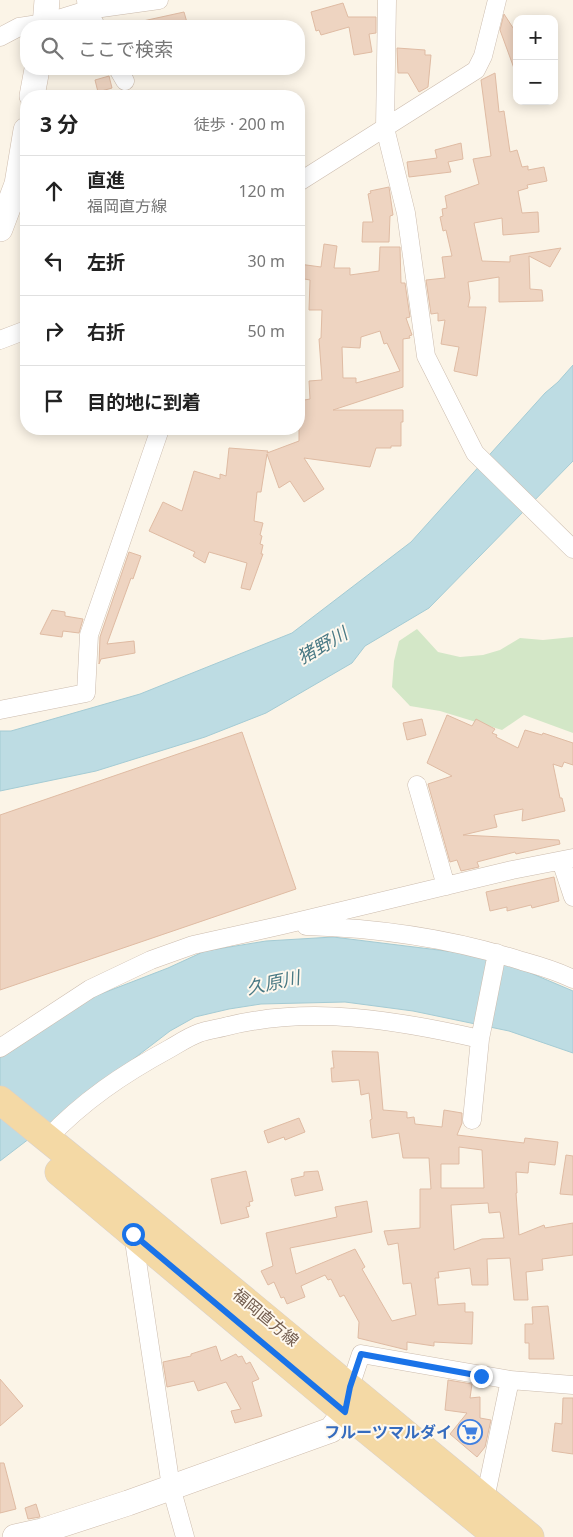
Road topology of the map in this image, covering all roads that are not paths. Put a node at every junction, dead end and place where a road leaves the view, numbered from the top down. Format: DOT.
graph roads {
  1 [pos="159,0"];
  2 [pos="387,0"];
  3 [pos="497,0"];
  4 [pos="87,5"];
  5 [pos="46,16"];
  6 [pos="93,20"];
  7 [pos="20,28"];
  8 [pos="0,37"];
  9 [pos="36,75"];
  10 [pos="33,90"];
  11 [pos="385,128"];
  12 [pos="20,166"];
  13 [pos="305,178"];
  14 [pos="0,229"];
  15 [pos="20,332"];
  16 [pos="0,340"];
  17 [pos="158,435"];
  18 [pos="573,549"];
  19 [pos="0,710"];
  20 [pos="417,785"];
  21 [pos="567,859"];
  22 [pos="446,886"];
  23 [pos="573,897"];
  24 [pos="283,925"];
  25 [pos="497,953"];
  26 [pos="573,979"];
  27 [pos="480,1039"];
  28 [pos="0,1048"];
  29 [pos="0,1100"];
  30 [pos="472,1120"];
  31 [pos="0,1124"];
  32 [pos="40,1140"];
  33 [pos="133,1234"];
  34 [pos="510,1380"];
  35 [pos="573,1385"];
  36 [pos="348,1400"];
  37 [pos="171,1486"];
  38 [pos="486,1524"];
  39 [pos="16,1537"];
  40 [pos="185,1537"];
  41 [pos="530,1537"];
  1 -- 4 [label="street"];
  2 -- 11 [label="street"];
  3 -- 11 [label="street"];
  4 -- 5 [label="street"];
  4 -- 6 [label="street"];
  7 -- 8 [label="street"];
  9 -- 10 [label="street"];
  11 -- 13 [label="street"];
  11 -- 18 [label="street"];
  12 -- 14 [label="street"];
  15 -- 16 [label="street"];
  17 -- 19 [label="street"];
  20 -- 22 [label="street"];
  21 -- 22 [label="street"];
  21 -- 23 [label="street"];
  22 -- 24 [label="street"];
  24 -- 25 [label="street"];
  24 -- 28 [label="street"];
  25 -- 26 [label="street"];
  25 -- 27 [label="street"];
  27 -- 30 [label="street"];
  27 -- 32 [label="street"];
  29 -- 32 [label="main road, 福岡直方線"];
  31 -- 32 [label="main road, 福岡直方線"];
  32 -- 33 [label="main road, 福岡直方線"];
  32 -- 36 [label="main road, 福岡直方線"];
  33 -- 36 [label="main road, 福岡直方線"];
  33 -- 37 [label="street"];
  34 -- 35 [label="street"];
  34 -- 36 [label="street"];
  34 -- 38 [label="street"];
  36 -- 37 [label="street"];
  36 -- 38 [label="main road, 福岡直方線"];
  37 -- 39 [label="street"];
  37 -- 40 [label="street"];
  38 -- 41 [label="main road, 福岡直方線"];
}
